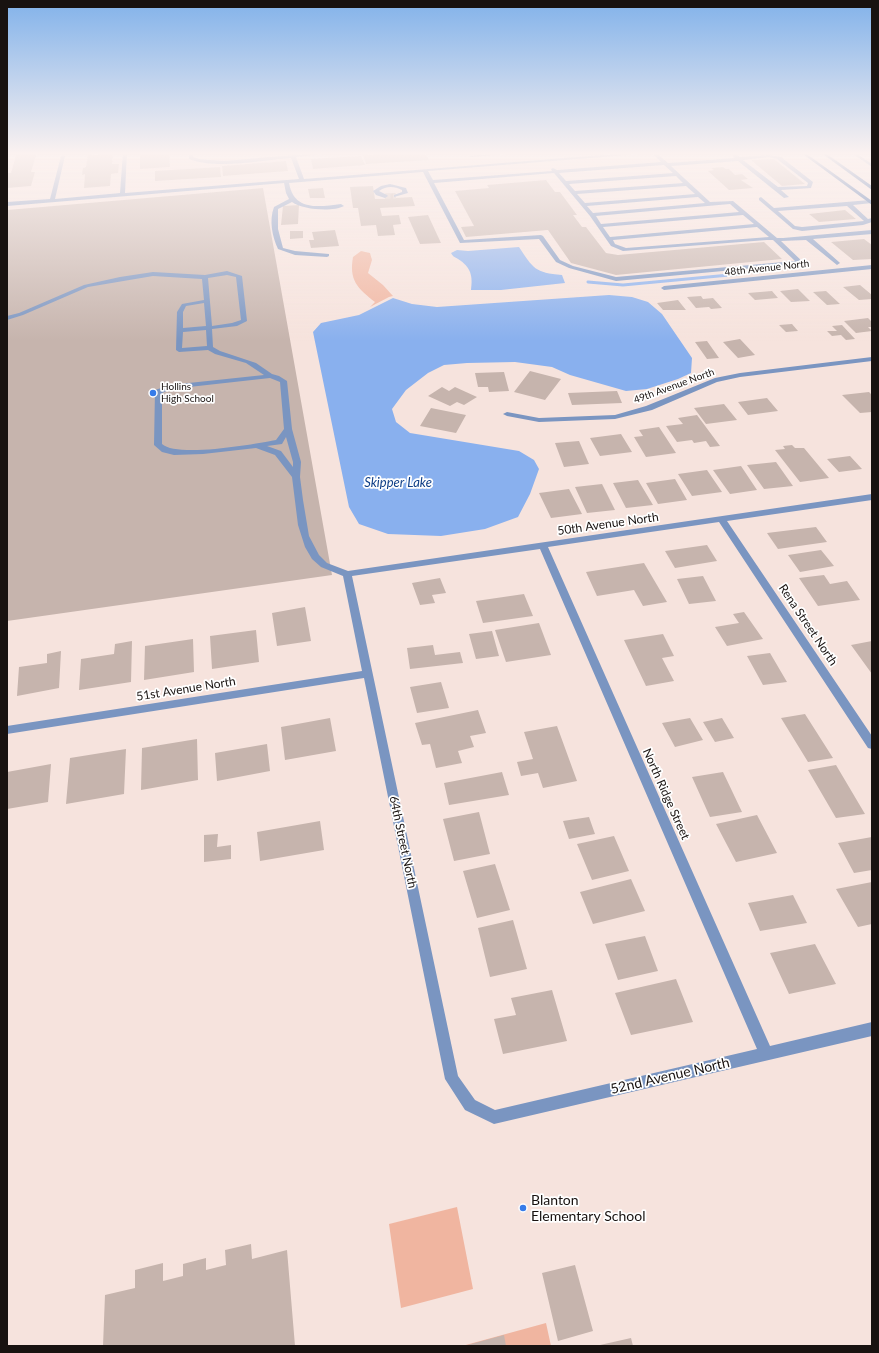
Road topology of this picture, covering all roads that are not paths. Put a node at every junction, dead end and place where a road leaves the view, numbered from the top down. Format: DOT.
graph roads {
  1 [pos="274,215"];
  2 [pos="448,215"];
  3 [pos="592,215"];
  4 [pos="720,215"];
  5 [pos="746,215"];
  6 [pos="779,215"];
  7 [pos="869,220"];
  8 [pos="758,225"];
  9 [pos="600,226"];
  10 [pos="872,232"];
  11 [pos="808,238"];
  12 [pos="609,239"];
  13 [pos="775,239"];
  14 [pos="327,255"];
  15 [pos="799,262"];
  16 [pos="837,263"];
  17 [pos="872,267"];
  18 [pos="811,273"];
  19 [pos="205,277"];
  20 [pos="664,288"];
  21 [pos="207,301"];
  22 [pos="7,318"];
  23 [pos="209,328"];
  24 [pos="179,330"];
  25 [pos="210,348"];
  26 [pos="872,359"];
  27 [pos="270,376"];
  28 [pos="507,414"];
  29 [pos="288,430"];
  30 [pos="280,442"];
  31 [pos="258,446"];
  32 [pos="278,453"];
  33 [pos="296,477"];
  34 [pos="872,497"];
  35 [pos="722,520"];
  36 [pos="543,545"];
  37 [pos="347,574"];
  38 [pos="368,674"];
  39 [pos="7,730"];
  40 [pos="872,745"];
  41 [pos="872,1029"];
  42 [pos="766,1053"];
  43 [pos="470,1105"];
  1 -- 14 [label="street"];
  2 -- 15 [label="street"];
  3 -- 9 [label="street"];
  4 -- 9 [label="street"];
  5 -- 8 [label="street"];
  6 -- 7 [label="street"];
  8 -- 12 [label="street"];
  8 -- 13 [label="street"];
  9 -- 12 [label="street"];
  10 -- 11 [label="street"];
  11 -- 13 [label="street"];
  11 -- 16 [label="street"];
  12 -- 13 [label="street"];
  13 -- 15 [label="street"];
  15 -- 18 [label="street"];
  17 -- 18 [label="street, 48th Avenue North"];
  18 -- 20 [label="street, 48th Avenue North"];
  19 -- 21 [label="street"];
  19 -- 22 [label="street"];
  19 -- 23 [label="street"];
  21 -- 23 [label="street"];
  21 -- 24 [label="street"];
  23 -- 24 [label="street"];
  23 -- 25 [label="street"];
  24 -- 25 [label="street"];
  25 -- 27 [label="street"];
  26 -- 28 [label="street, 49th Avenue North"];
  27 -- 29 [label="street"];
  27 -- 31 [label="street"];
  29 -- 30 [label="street"];
  29 -- 33 [label="street"];
  30 -- 31 [label="street"];
  30 -- 32 [label="street"];
  31 -- 32 [label="street"];
  32 -- 33 [label="street"];
  33 -- 37 [label="street"];
  34 -- 35 [label="street, 50th Avenue North"];
  35 -- 36 [label="street, 50th Avenue North"];
  35 -- 40 [label="street, Rena Street North"];
  36 -- 37 [label="street, 50th Avenue North"];
  36 -- 42 [label="street, North Ridge Street"];
  37 -- 38 [label="street, 64th Street North"];
  38 -- 39 [label="street, 51st Avenue North"];
  38 -- 43 [label="street, 64th Street North"];
  41 -- 42 [label="street, 52nd Avenue North"];
  42 -- 43 [label="street, 52nd Avenue North"];
}
